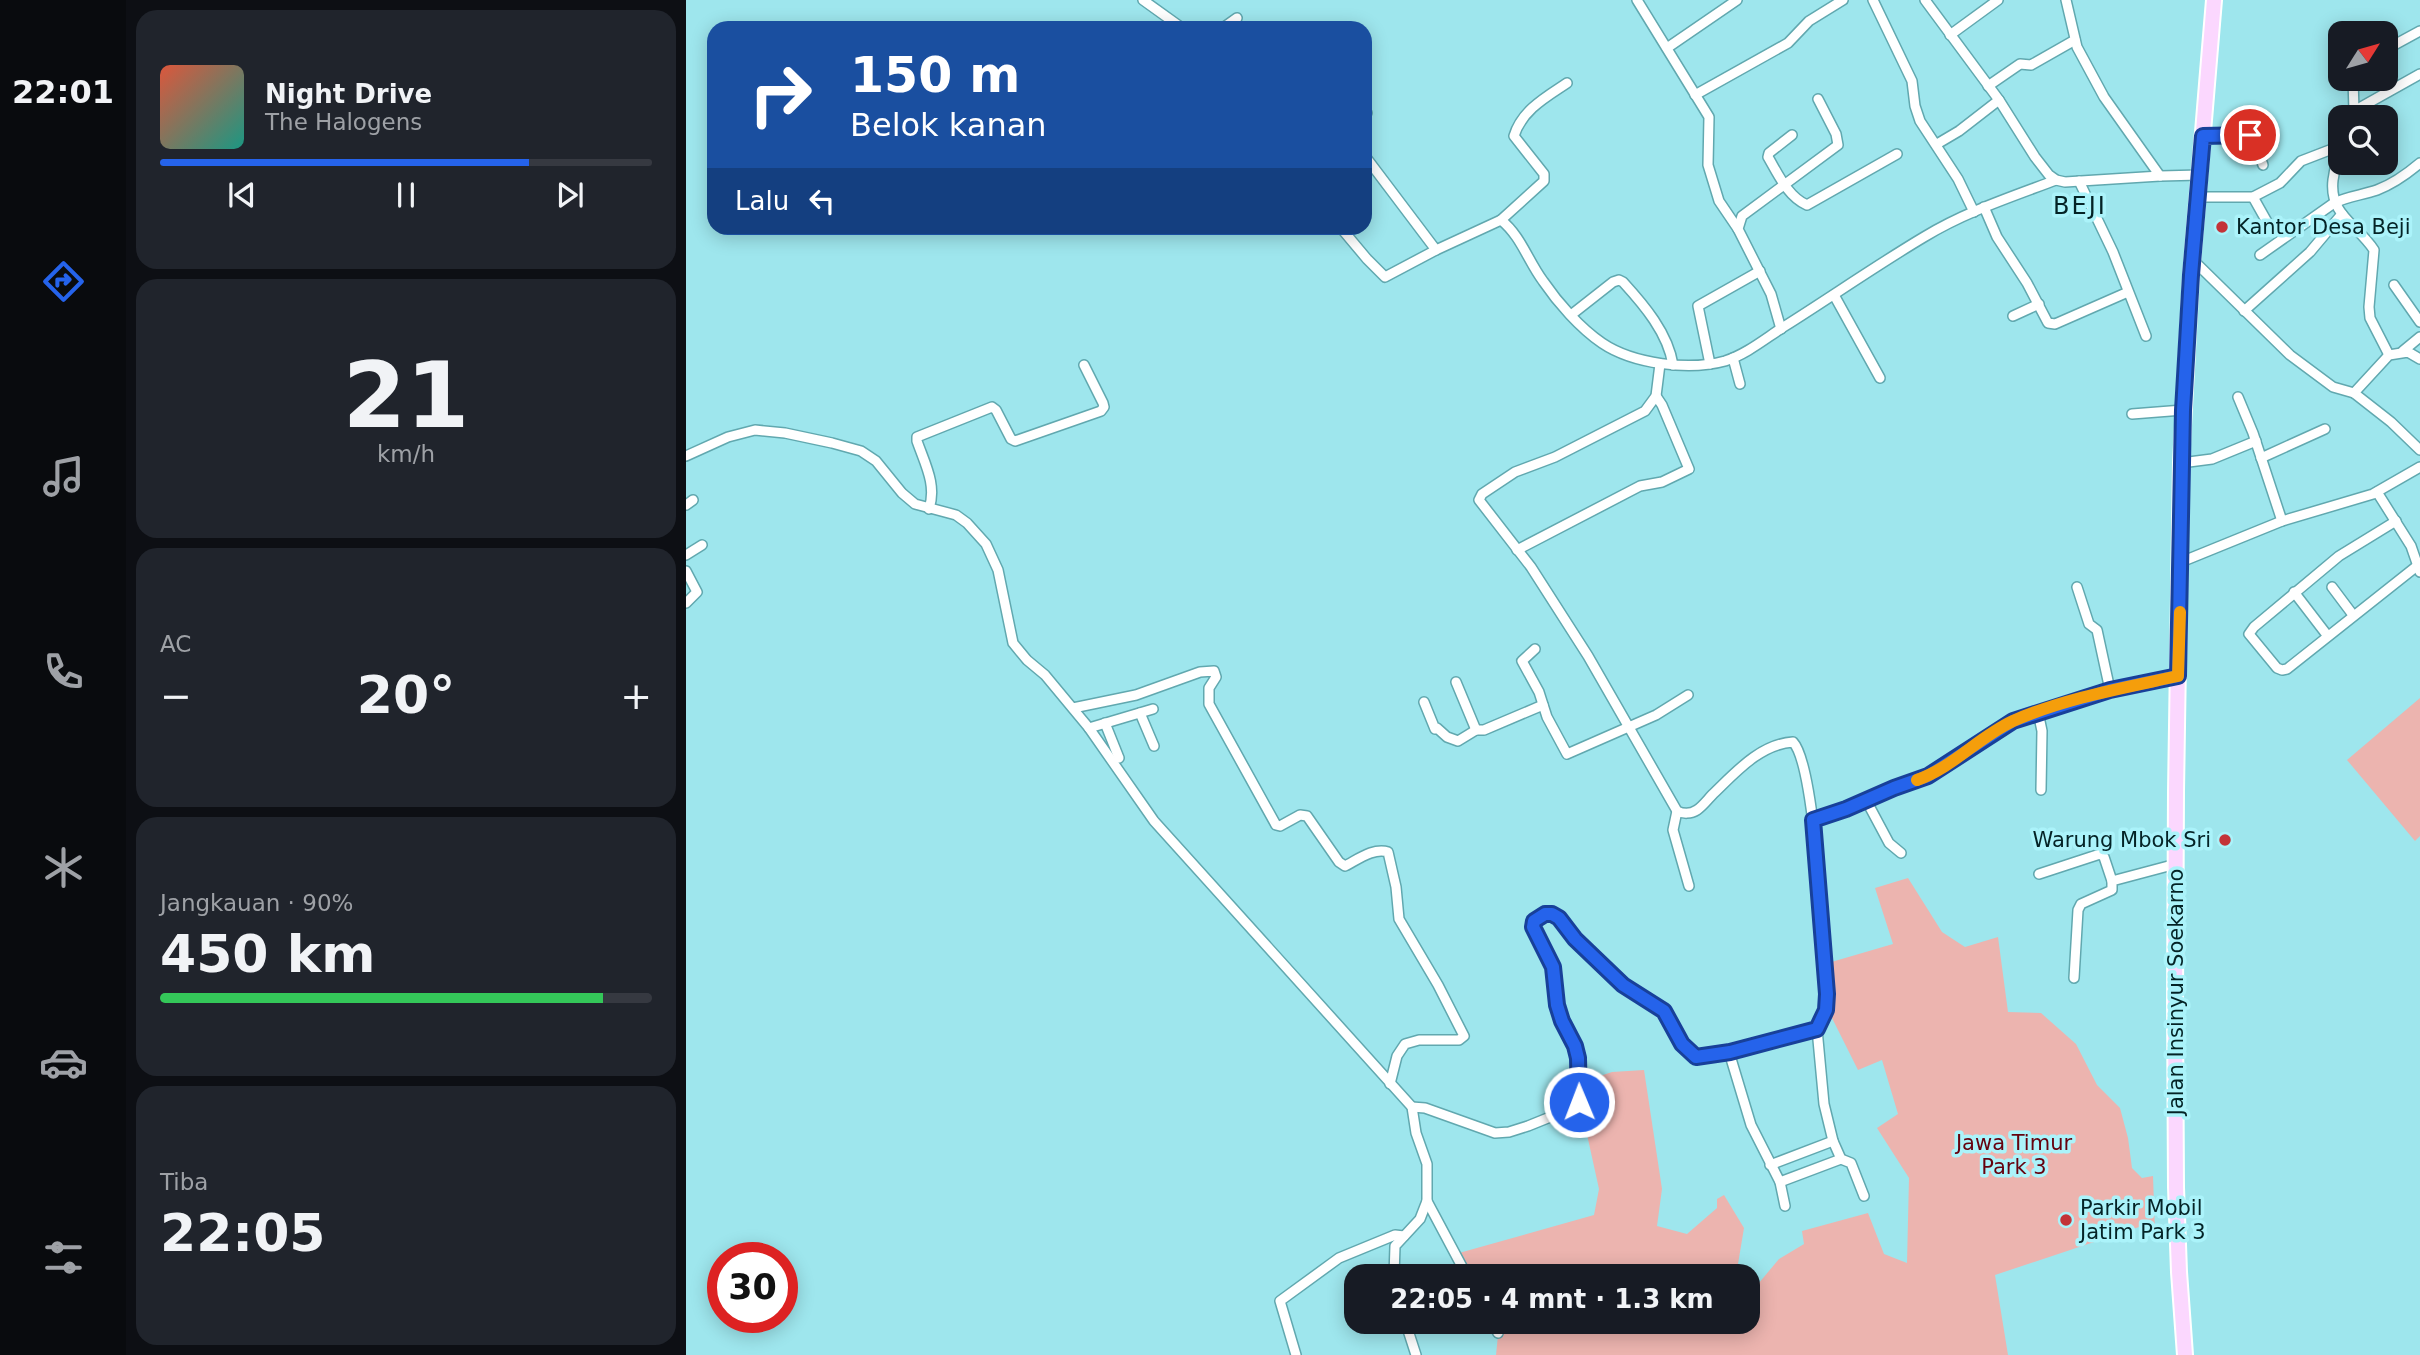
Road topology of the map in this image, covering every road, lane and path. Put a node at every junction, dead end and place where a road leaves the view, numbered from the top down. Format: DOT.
graph roads {
  1 [pos="1143,0"];
  2 [pos="1637,0"];
  3 [pos="1737,0"];
  4 [pos="1843,0"];
  5 [pos="1873,0"];
  6 [pos="1925,0"];
  7 [pos="1998,0"];
  8 [pos="2066,0"];
  9 [pos="2214,0"];
  10 [pos="1829,3"];
  11 [pos="1237,18"];
  12 [pos="1172,21"];
  13 [pos="1233,21"];
  14 [pos="2420,31"];
  15 [pos="1950,35"];
  16 [pos="2075,40"];
  17 [pos="2398,43"];
  18 [pos="1667,48"];
  19 [pos="2420,74"];
  20 [pos="1567,83"];
  21 [pos="1989,86"];
  22 [pos="1695,95"];
  23 [pos="1818,99"];
  24 [pos="1998,100"];
  25 [pos="2370,105"];
  26 [pos="1793,135"];
  27 [pos="2203,136"];
  28 [pos="1937,144"];
  29 [pos="2328,151"];
  30 [pos="1897,154"];
  31 [pos="2420,163"];
  32 [pos="1372,165"];
  33 [pos="2263,165"];
  34 [pos="2200,175"];
  35 [pos="2334,175"];
  36 [pos="2160,176"];
  37 [pos="2056,180"];
  38 [pos="2080,181"];
  39 [pos="1785,185"];
  40 [pos="2198,197"];
  41 [pos="2253,198"];
  42 [pos="2334,203"];
  43 [pos="1984,207"];
  44 [pos="1974,212"];
  45 [pos="2342,214"];
  46 [pos="1502,220"];
  47 [pos="1738,229"];
  48 [pos="2272,229"];
  49 [pos="1347,235"];
  50 [pos="1436,250"];
  51 [pos="2260,255"];
  52 [pos="2192,259"];
  53 [pos="1760,271"];
  54 [pos="2394,285"];
  55 [pos="2128,292"];
  56 [pos="1834,295"];
  57 [pos="2039,304"];
  58 [pos="2244,311"];
  59 [pos="1571,315"];
  60 [pos="2013,316"];
  61 [pos="2420,322"];
  62 [pos="1781,329"];
  63 [pos="2146,336"];
  64 [pos="2420,338"];
  65 [pos="2403,351"];
  66 [pos="2389,355"];
  67 [pos="1733,358"];
  68 [pos="2420,359"];
  69 [pos="1660,364"];
  70 [pos="1710,364"];
  71 [pos="1084,365"];
  72 [pos="1673,365"];
  73 [pos="1880,378"];
  74 [pos="1741,384"];
  75 [pos="2354,393"];
  76 [pos="1656,396"];
  77 [pos="2238,397"];
  78 [pos="2183,410"];
  79 [pos="2132,414"];
  80 [pos="2325,429"];
  81 [pos="2256,441"];
  82 [pos="2420,450"];
  83 [pos="686,456"];
  84 [pos="2261,458"];
  85 [pos="2181,463"];
  86 [pos="2420,467"];
  87 [pos="2377,492"];
  88 [pos="929,509"];
  89 [pos="2282,521"];
  90 [pos="2396,521"];
  91 [pos="702,545"];
  92 [pos="2415,545"];
  93 [pos="1517,550"];
  94 [pos="686,555"];
  95 [pos="2181,562"];
  96 [pos="2418,569"];
  97 [pos="686,571"];
  98 [pos="2077,587"];
  99 [pos="2332,587"];
  100 [pos="2294,592"];
  101 [pos="686,603"];
  102 [pos="2353,615"];
  103 [pos="2327,635"];
  104 [pos="1535,649"];
  105 [pos="2178,676"];
  106 [pos="1456,682"];
  107 [pos="2110,690"];
  108 [pos="1688,695"];
  109 [pos="1423,702"];
  110 [pos="1543,705"];
  111 [pos="1073,708"];
  112 [pos="1153,709"];
  113 [pos="2038,712"];
  114 [pos="1140,713"];
  115 [pos="1105,723"];
  116 [pos="1629,727"];
  117 [pos="1089,728"];
  118 [pos="1480,730"];
  119 [pos="1154,746"];
  120 [pos="1119,758"];
  121 [pos="2041,790"];
  122 [pos="1866,800"];
  123 [pos="1676,811"];
  124 [pos="1813,820"];
  125 [pos="1901,853"];
  126 [pos="2176,864"];
  127 [pos="2039,874"];
  128 [pos="2112,881"];
  129 [pos="1689,886"];
  130 [pos="2074,978"];
  131 [pos="1817,1029"];
  132 [pos="1730,1052"];
  133 [pos="1390,1084"];
  134 [pos="1412,1107"];
  135 [pos="1833,1141"];
  136 [pos="1841,1159"];
  137 [pos="1770,1165"];
  138 [pos="1780,1182"];
  139 [pos="1864,1196"];
  140 [pos="1427,1201"];
  141 [pos="1786,1206"];
  142 [pos="1404,1236"];
  143 [pos="1394,1264"];
  144 [pos="1461,1264"];
  145 [pos="1409,1334"];
  146 [pos="1296,1355"];
  147 [pos="1416,1355"];
  148 [pos="2185,1355"];
  1 -- 12 [label="street"];
  2 -- 18 [label="street"];
  3 -- 18 [label="street"];
  4 -- 10 [label="street"];
  5 -- 28 [label="street"];
  6 -- 15 [label="street"];
  7 -- 15 [label="street"];
  8 -- 16 [label="street"];
  9 -- 27 [label="main road, Jalan Insinyur Soekarno"];
  10 -- 22 [label="street"];
  11 -- 13 [label="street"];
  14 -- 17 [label="street"];
  15 -- 21 [label="street"];
  16 -- 21 [label="street"];
  16 -- 36 [label="street"];
  18 -- 22 [label="street"];
  19 -- 25 [label="street"];
  20 -- 46 [label="street"];
  21 -- 24 [label="street"];
  22 -- 47 [label="street"];
  23 -- 39 [label="street"];
  24 -- 28 [label="street"];
  24 -- 37 [label="street"];
  26 -- 39 [label="street"];
  27 -- 33 [label="street"];
  27 -- 34 [label="main road, Jalan Insinyur Soekarno"];
  28 -- 44 [label="street"];
  29 -- 41 [label="street"];
  30 -- 39 [label="street"];
  31 -- 42 [label="street"];
  32 -- 50 [label="street"];
  34 -- 36 [label="street"];
  34 -- 40 [label="main road, Jalan Insinyur Soekarno"];
  35 -- 42 [label="street"];
  36 -- 38 [label="street"];
  37 -- 38 [label="street"];
  37 -- 43 [label="street"];
  38 -- 55 [label="street"];
  39 -- 47 [label="street"];
  40 -- 41 [label="street"];
  40 -- 52 [label="main road, Jalan Insinyur Soekarno"];
  41 -- 48 [label="street"];
  42 -- 45 [label="street"];
  42 -- 51 [label="street"];
  43 -- 44 [label="street"];
  43 -- 57 [label="street"];
  44 -- 56 [label="street"];
  45 -- 58 [label="street"];
  45 -- 66 [label="street"];
  46 -- 50 [label="street"];
  46 -- 59 [label="street"];
  47 -- 53 [label="street"];
  49 -- 50 [label="street"];
  52 -- 58 [label="street"];
  52 -- 78 [label="main road, Jalan Insinyur Soekarno"];
  53 -- 62 [label="street"];
  53 -- 70 [label="street"];
  54 -- 61 [label="street"];
  55 -- 57 [label="street"];
  55 -- 63 [label="street"];
  56 -- 62 [label="street"];
  56 -- 73 [label="street"];
  57 -- 60 [label="street"];
  58 -- 75 [label="street"];
  59 -- 69 [label="street"];
  59 -- 72 [label="street"];
  62 -- 67 [label="street"];
  64 -- 65 [label="street"];
  65 -- 66 [label="street"];
  65 -- 68 [label="street"];
  66 -- 75 [label="street"];
  67 -- 70 [label="street"];
  67 -- 74 [label="street"];
  69 -- 72 [label="street"];
  69 -- 76 [label="street"];
  70 -- 72 [label="street"];
  71 -- 88 [label="street"];
  75 -- 82 [label="street"];
  76 -- 93 [label="street"];
  76 -- 93 [label="street"];
  77 -- 81 [label="street"];
  78 -- 79 [label="street"];
  78 -- 85 [label="main road, Jalan Insinyur Soekarno"];
  80 -- 84 [label="street"];
  81 -- 84 [label="street"];
  81 -- 85 [label="street"];
  83 -- 88 [label="street"];
  84 -- 89 [label="street"];
  85 -- 95 [label="main road, Jalan Insinyur Soekarno"];
  86 -- 87 [label="street"];
  87 -- 89 [label="street"];
  87 -- 90 [label="street"];
  88 -- 111 [label="street"];
  89 -- 95 [label="street"];
  90 -- 92 [label="street"];
  90 -- 100 [label="street"];
  91 -- 94 [label="street"];
  92 -- 96 [label="street"];
  93 -- 116 [label="street"];
  95 -- 105 [label="main road, Jalan Insinyur Soekarno"];
  96 -- 102 [label="street"];
  97 -- 101 [label="street"];
  98 -- 107 [label="street"];
  99 -- 102 [label="street"];
  100 -- 103 [label="street"];
  100 -- 103 [label="street"];
  102 -- 103 [label="street"];
  104 -- 110 [label="street"];
  105 -- 107 [label="street"];
  105 -- 126 [label="main road, Jalan Insinyur Soekarno"];
  106 -- 118 [label="street"];
  107 -- 113 [label="street"];
  108 -- 116 [label="street"];
  109 -- 118 [label="street"];
  110 -- 116 [label="street"];
  110 -- 118 [label="street"];
  111 -- 117 [label="street"];
  111 -- 133 [label="street"];
  112 -- 114 [label="street"];
  113 -- 121 [label="street"];
  113 -- 122 [label="street"];
  114 -- 115 [label="street"];
  114 -- 119 [label="street"];
  115 -- 117 [label="street"];
  115 -- 120 [label="street"];
  116 -- 123 [label="street"];
  117 -- 133 [label="street"];
  122 -- 124 [label="street"];
  122 -- 125 [label="street"];
  123 -- 124 [label="street"];
  123 -- 129 [label="street"];
  124 -- 131 [label="street"];
  126 -- 128 [label="street"];
  126 -- 148 [label="main road, Jalan Insinyur Soekarno"];
  127 -- 128 [label="street"];
  128 -- 130 [label="street"];
  131 -- 132 [label="street"];
  131 -- 135 [label="street"];
  132 -- 134 [label="street"];
  132 -- 137 [label="street"];
  133 -- 134 [label="street"];
  134 -- 140 [label="street"];
  135 -- 136 [label="street"];
  135 -- 137 [label="street"];
  136 -- 138 [label="street"];
  136 -- 139 [label="street"];
  137 -- 138 [label="street"];
  138 -- 141 [label="street"];
  140 -- 142 [label="street"];
  140 -- 144 [label="street"];
  142 -- 143 [label="street"];
  142 -- 146 [label="street"];
  145 -- 147 [label="street"];
}
